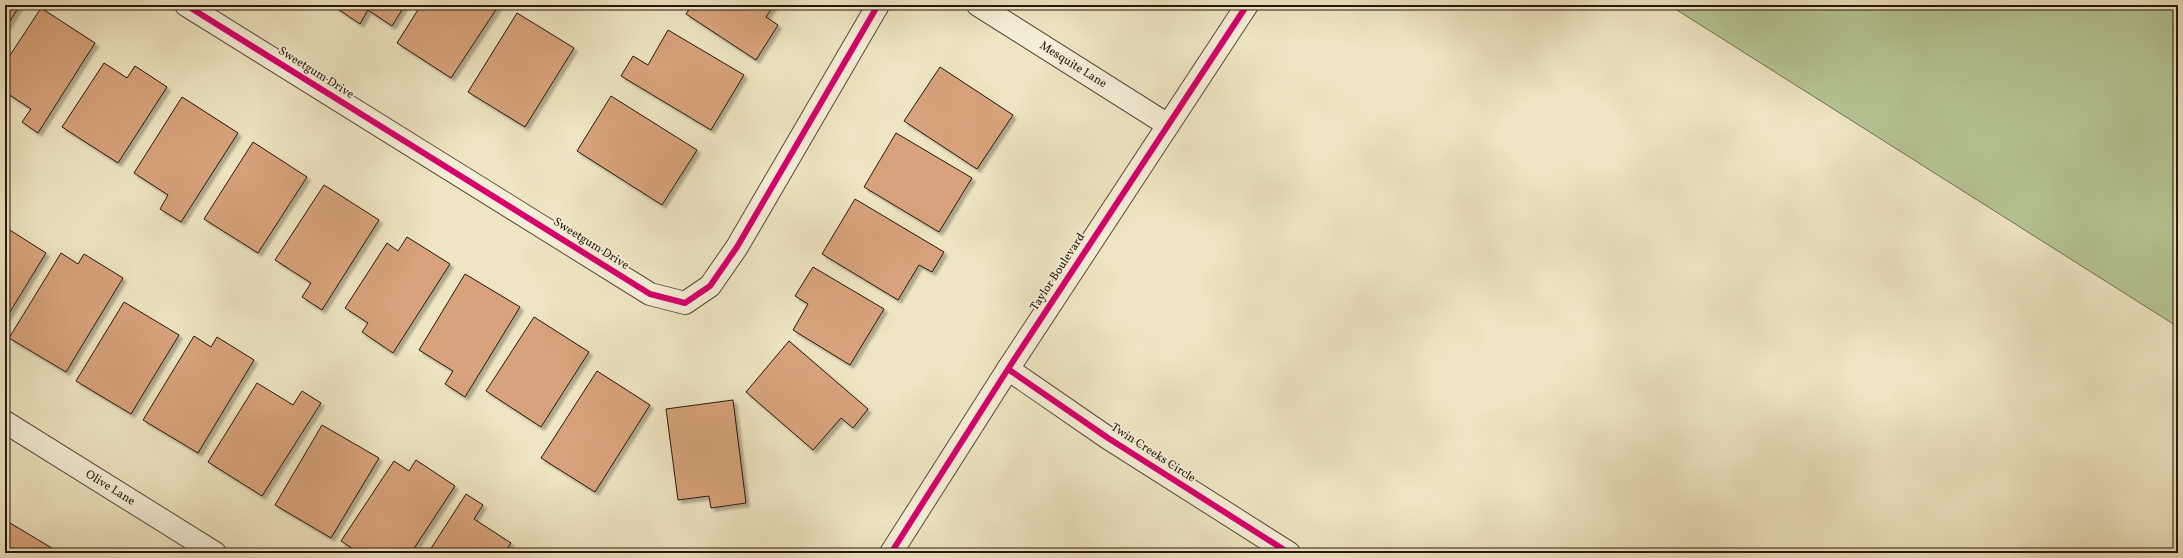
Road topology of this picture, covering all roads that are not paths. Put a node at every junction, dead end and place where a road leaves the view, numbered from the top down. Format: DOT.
graph roads {
  1 [pos="186,5"];
  2 [pos="878,5"];
  3 [pos="978,5"];
  4 [pos="1247,5"];
  5 [pos="1168,125"];
  6 [pos="1008,369"];
  7 [pos="5,422"];
  8 [pos="215,553"];
  9 [pos="891,553"];
  10 [pos="1289,553"];
  1 -- 2 [label="street, Sweetgum Drive"];
  3 -- 5 [label="street, Mesquite Lane"];
  4 -- 5 [label="street, Taylor Boulevard"];
  5 -- 6 [label="street, Taylor Boulevard"];
  6 -- 9 [label="street, Taylor Boulevard"];
  6 -- 10 [label="street, Twin Creeks Circle"];
  7 -- 8 [label="street, Olive Lane"];
}
